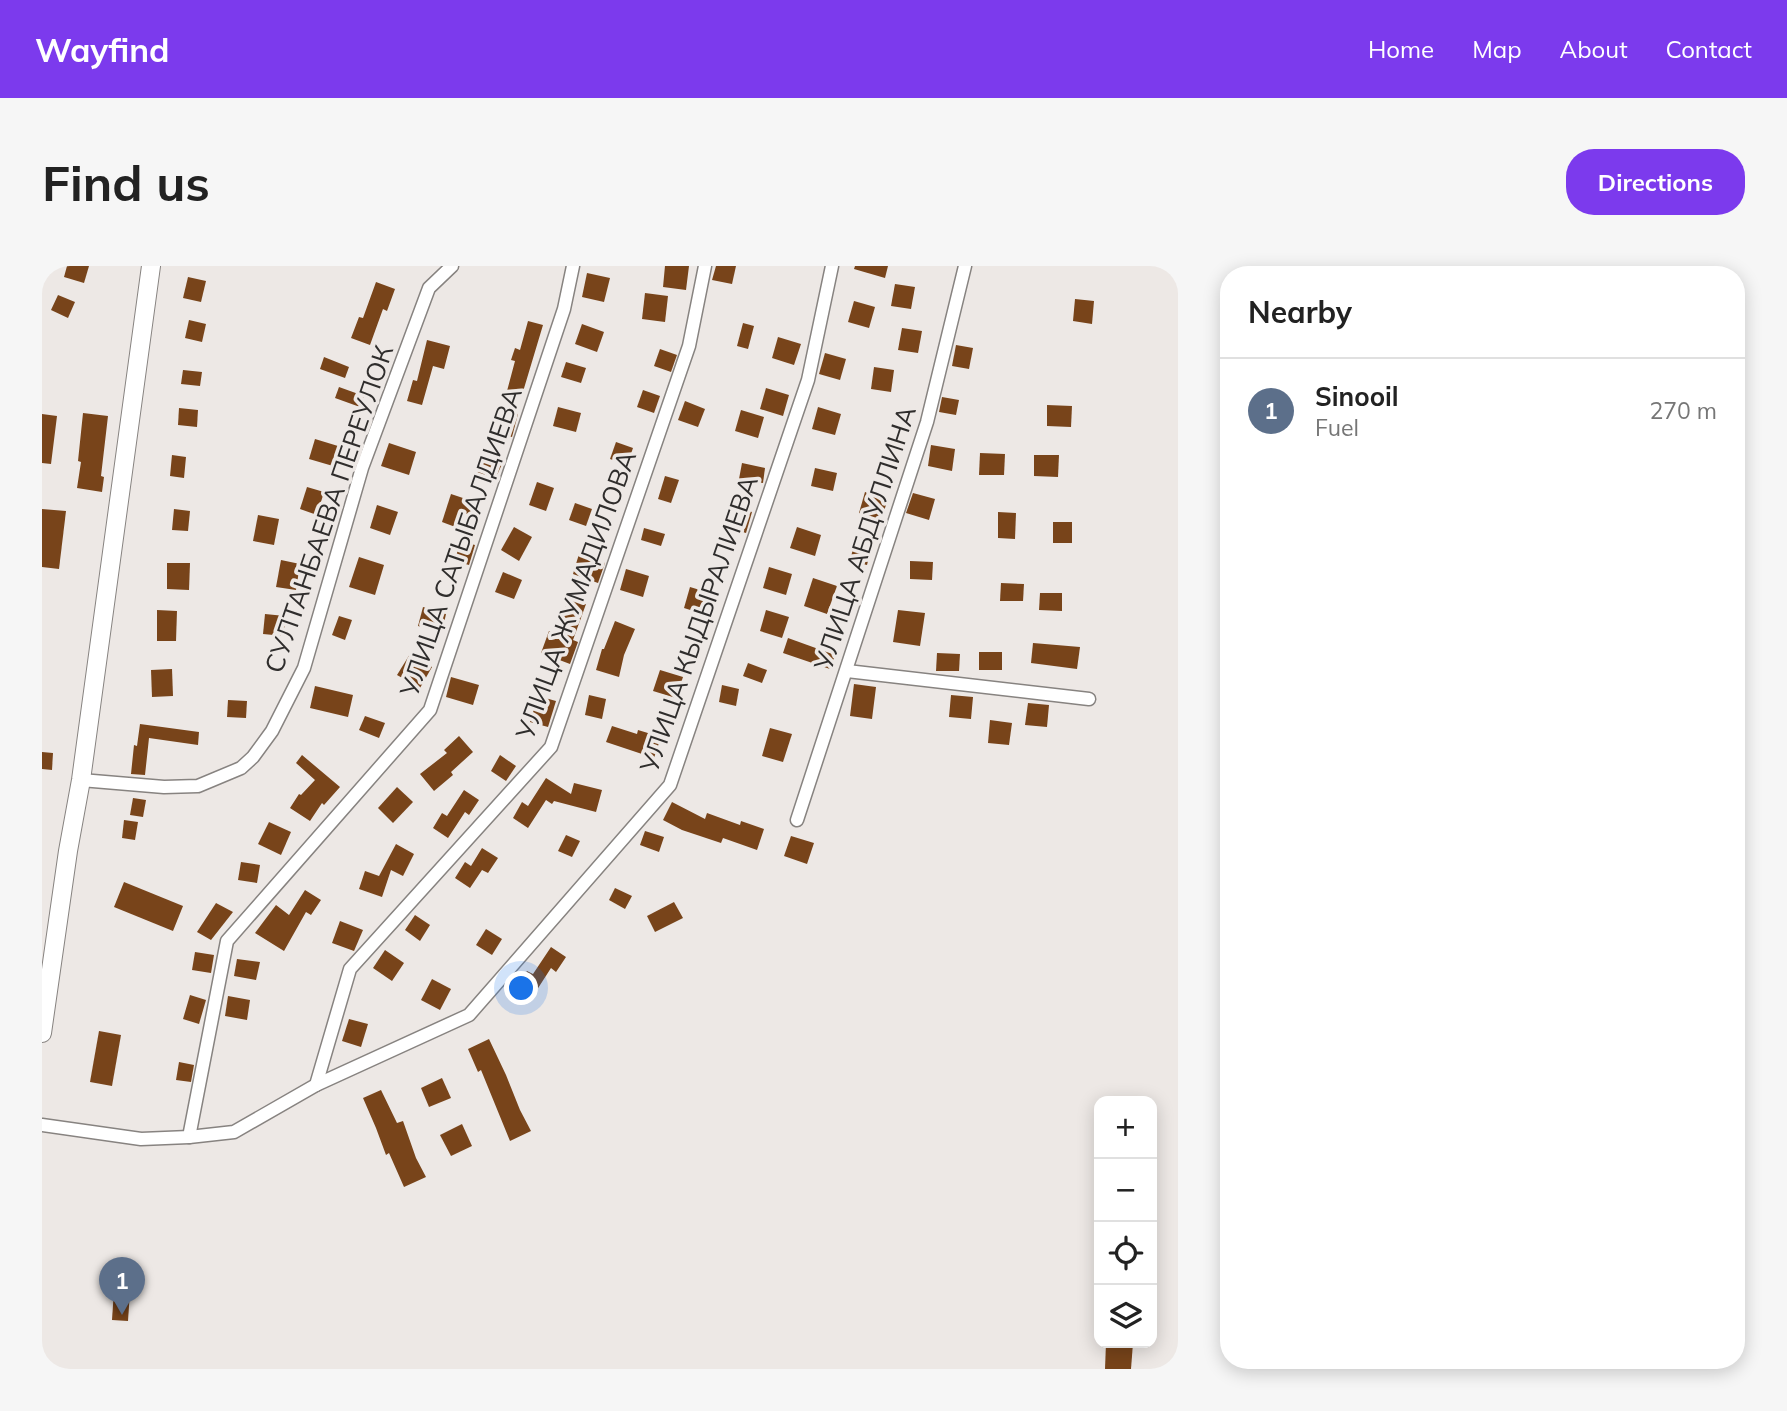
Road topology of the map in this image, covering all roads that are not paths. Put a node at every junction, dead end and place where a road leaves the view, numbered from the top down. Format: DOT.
graph roads {
  1 [pos="151,266"];
  2 [pos="452,266"];
  3 [pos="573,266"];
  4 [pos="705,266"];
  5 [pos="832,266"];
  6 [pos="965,266"];
  7 [pos="847,671"];
  8 [pos="1088,699"];
  9 [pos="81,780"];
  10 [pos="797,820"];
  11 [pos="49,937"];
  12 [pos="42,1033"];
  13 [pos="316,1085"];
  14 [pos="42,1125"];
  15 [pos="189,1137"];
  1 -- 9 [label="main road"];
  2 -- 9 [label="street, СУЛТАНБАЕВА ПЕРЕУЛОК"];
  3 -- 15 [label="street, УЛИЦА САТЫБАЛДИЕВА"];
  4 -- 13 [label="street, УЛИЦА ЖУМАДИЛОВА"];
  5 -- 13 [label="street, УЛИЦА КЫДЫРАЛИЕВА"];
  6 -- 7 [label="street, УЛИЦА АБДУЛЛИНА"];
  7 -- 8 [label="street"];
  7 -- 10 [label="street, УЛИЦА АБДУЛЛИНА"];
  9 -- 11 [label="main road"];
  11 -- 12 [label="main road"];
  13 -- 15 [label="street"];
  14 -- 15 [label="street"];
}
